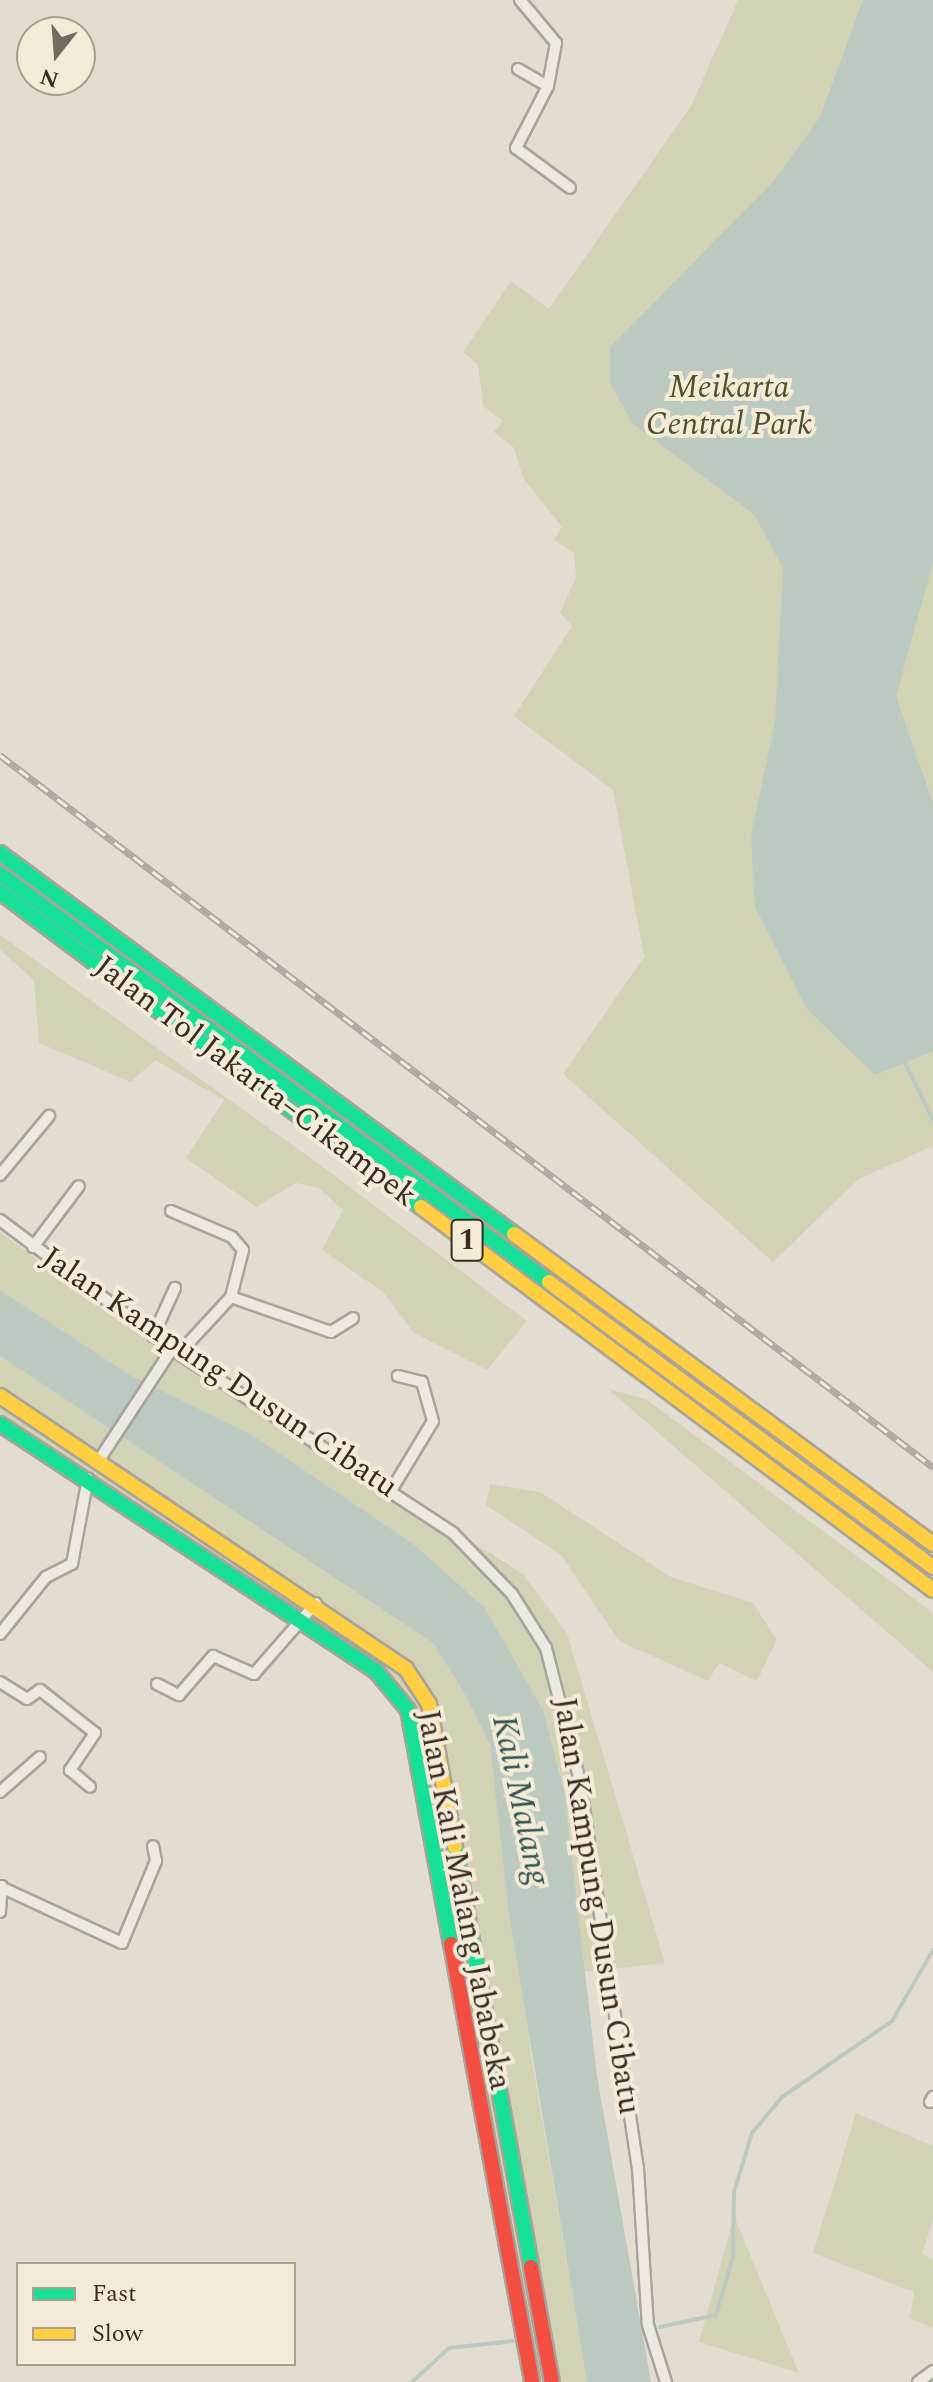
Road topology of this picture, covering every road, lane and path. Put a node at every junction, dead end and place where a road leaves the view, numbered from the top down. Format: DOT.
graph roads {
  1 [pos="520,0"];
  2 [pos="518,69"];
  3 [pos="548,86"];
  4 [pos="570,188"];
  5 [pos="0,850"];
  6 [pos="0,874"];
  7 [pos="0,892"];
  8 [pos="49,1116"];
  9 [pos="0,1175"];
  10 [pos="79,1186"];
  11 [pos="171,1211"];
  12 [pos="0,1220"];
  13 [pos="33,1247"];
  14 [pos="175,1288"];
  15 [pos="231,1297"];
  16 [pos="353,1318"];
  17 [pos="153,1336"];
  18 [pos="176,1351"];
  19 [pos="398,1376"];
  20 [pos="0,1396"];
  21 [pos="0,1424"];
  22 [pos="101,1457"];
  23 [pos="89,1476"];
  24 [pos="392,1489"];
  25 [pos="184,1512"];
  26 [pos="172,1530"];
  27 [pos="933,1537"];
  28 [pos="933,1544"];
  29 [pos="933,1567"];
  30 [pos="933,1590"];
  31 [pos="316,1603"];
  32 [pos="304,1618"];
  33 [pos="0,1634"];
  34 [pos="0,1682"];
  35 [pos="157,1684"];
  36 [pos="40,1757"];
  37 [pos="90,1787"];
  38 [pos="0,1792"];
  39 [pos="153,1846"];
  40 [pos="3,1887"];
  41 [pos="0,1912"];
  42 [pos="933,2371"];
  43 [pos="532,2382"];
  44 [pos="552,2382"];
  45 [pos="666,2382"];
  46 [pos="918,2382"];
  1 -- 3 [label="street"];
  2 -- 3 [label="street"];
  3 -- 4 [label="street"];
  5 -- 27 [label="main road, Jalan Tol Jakarta–Cikampek / 1"];
  5 -- 28 [label="main road, 1"];
  6 -- 29 [label="main road, 1"];
  7 -- 30 [label="main road, Jalan Tol Jakarta–Cikampek / 1"];
  8 -- 9 [label="street"];
  10 -- 13 [label="street"];
  11 -- 15 [label="street"];
  12 -- 13 [label="street, Jalan Kampung Dusun Cibatu"];
  13 -- 17 [label="street, Jalan Kampung Dusun Cibatu"];
  14 -- 17 [label="street"];
  15 -- 16 [label="street"];
  15 -- 18 [label="street"];
  17 -- 18 [label="street, Jalan Kampung Dusun Cibatu"];
  18 -- 22 [label="street"];
  18 -- 24 [label="street, Jalan Kampung Dusun Cibatu"];
  19 -- 24 [label="street"];
  20 -- 22 [label="main road, Jalan Kali Malang Jababeka"];
  21 -- 23 [label="main road, Jalan Kali Malang Jababeka"];
  22 -- 25 [label="main road, Jalan Kali Malang Jababeka"];
  23 -- 26 [label="main road, Jalan Kali Malang Jababeka"];
  23 -- 33 [label="street"];
  24 -- 45 [label="street, Jalan Kampung Dusun Cibatu"];
  25 -- 26 [label="main road"];
  25 -- 31 [label="main road, Jalan Kali Malang Jababeka"];
  26 -- 32 [label="main road, Jalan Kali Malang Jababeka"];
  31 -- 32 [label="street"];
  31 -- 44 [label="main road, Jalan Kali Malang Jababeka"];
  32 -- 35 [label="street"];
  32 -- 43 [label="main road, Jalan Kali Malang Jababeka"];
  34 -- 37 [label="street"];
  36 -- 38 [label="street"];
  39 -- 40 [label="street"];
  40 -- 41 [label="street"];
  42 -- 46 [label="street"];
}
